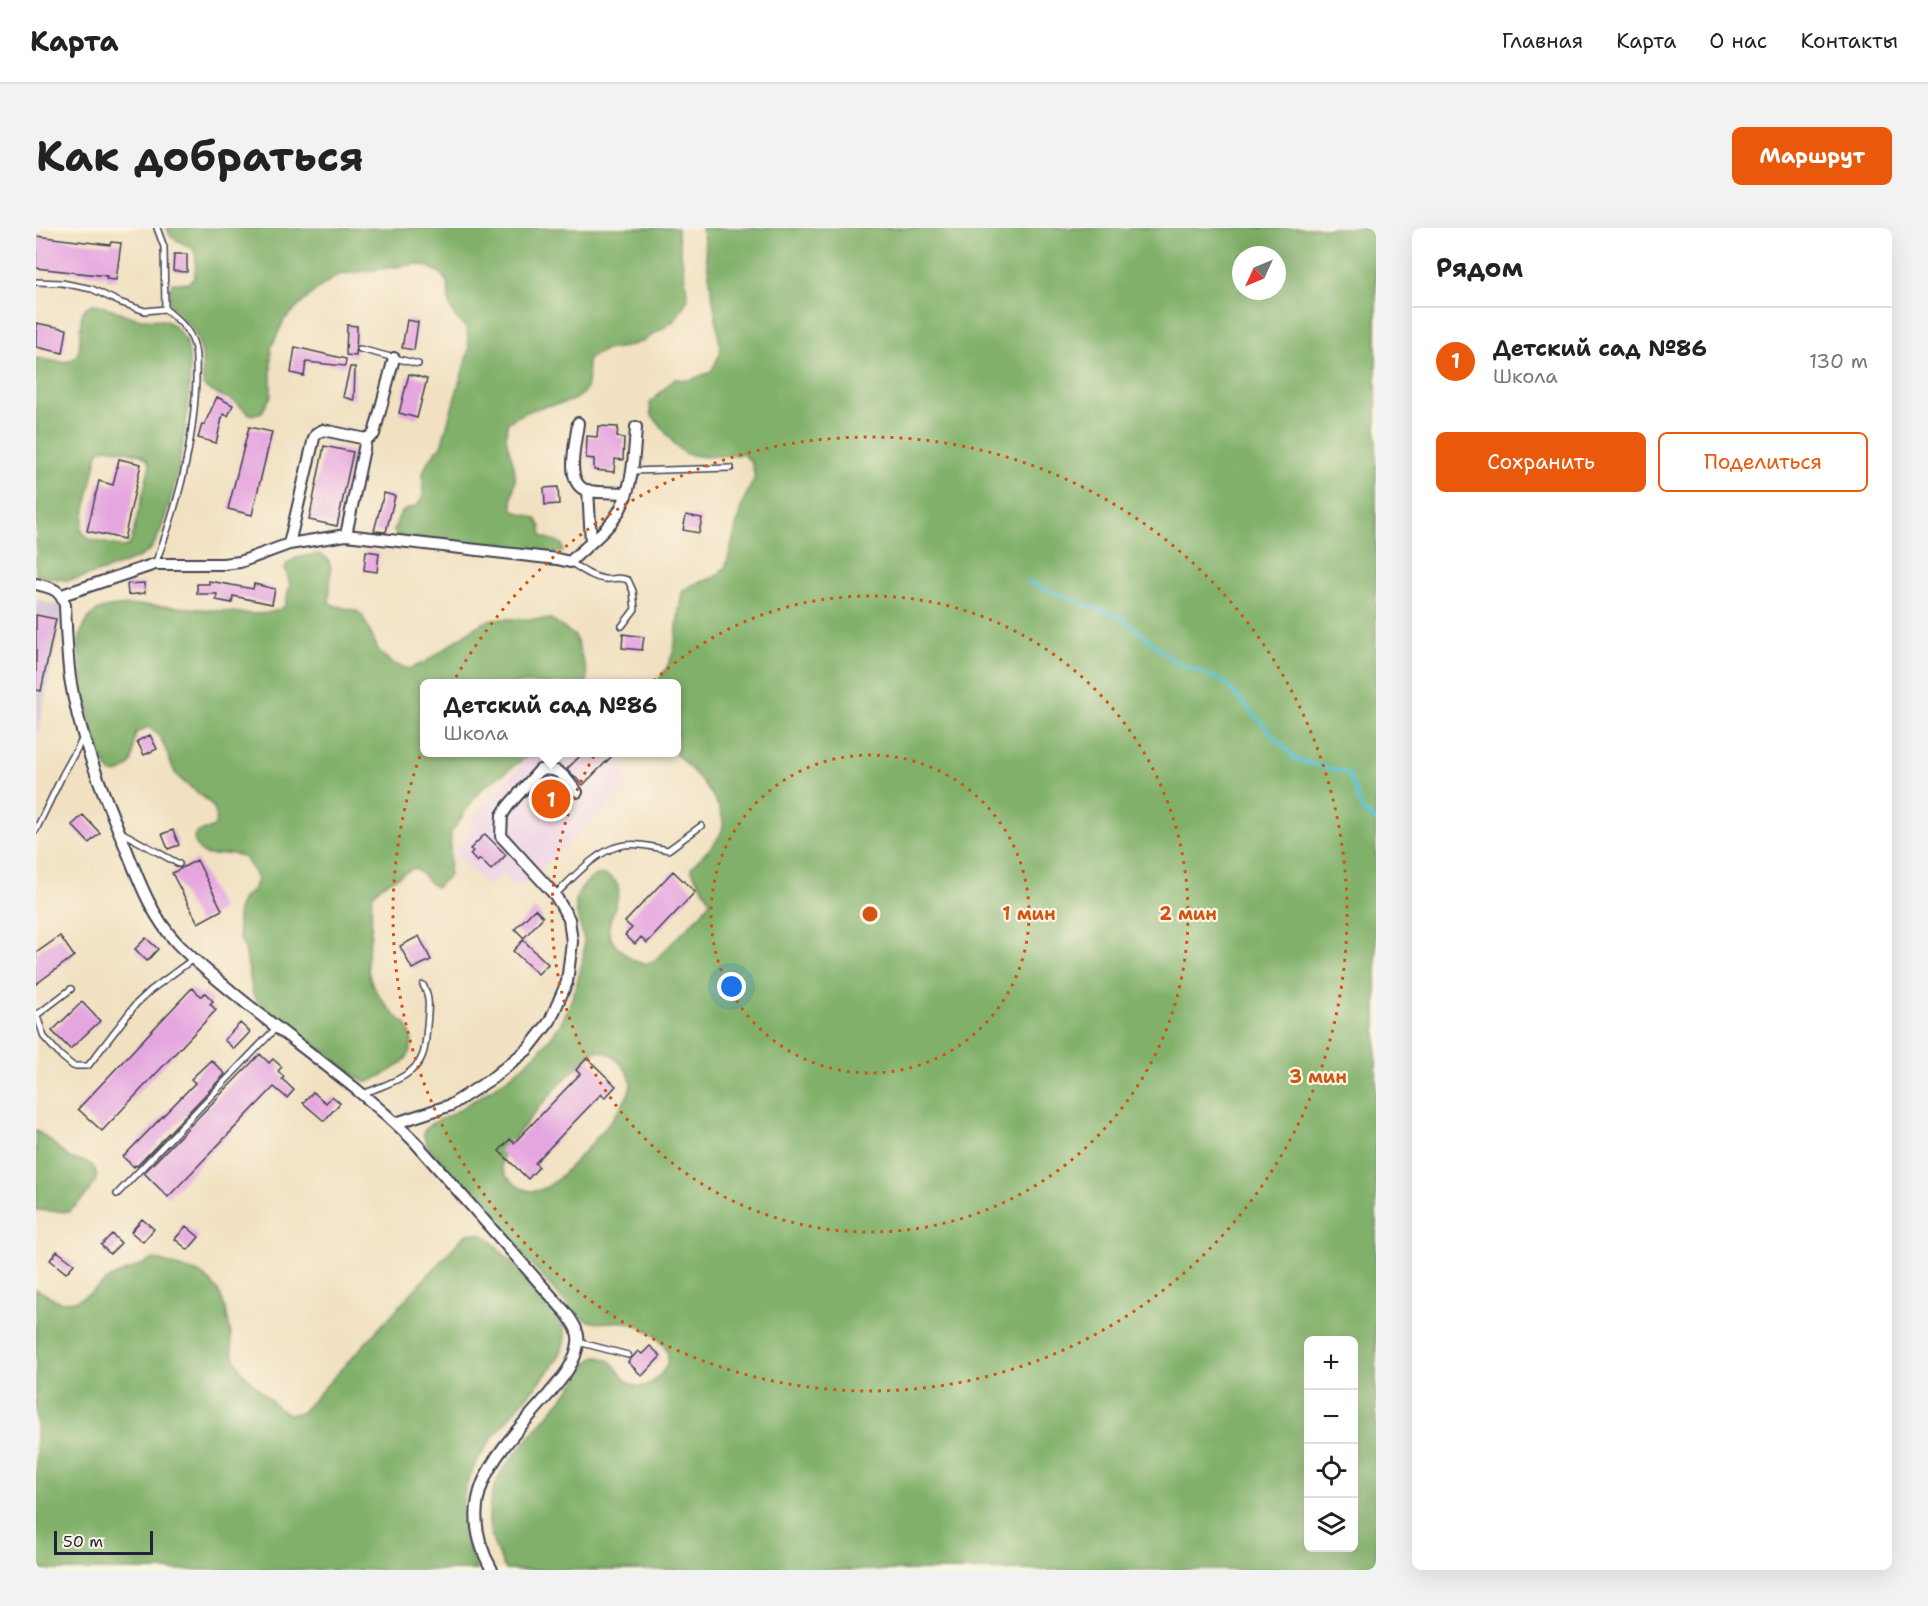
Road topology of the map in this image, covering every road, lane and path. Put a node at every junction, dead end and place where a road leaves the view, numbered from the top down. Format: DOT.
graph roads {
  1 [pos="158,228"];
  2 [pos="36,282"];
  3 [pos="165,309"];
  4 [pos="360,349"];
  5 [pos="394,358"];
  6 [pos="418,364"];
  7 [pos="578,423"];
  8 [pos="636,428"];
  9 [pos="366,439"];
  10 [pos="731,468"];
  11 [pos="632,471"];
  12 [pos="588,490"];
  13 [pos="627,493"];
  14 [pos="346,536"];
  15 [pos="591,542"];
  16 [pos="289,544"];
  17 [pos="570,562"];
  18 [pos="155,564"];
  19 [pos="36,584"];
  20 [pos="62,595"];
  21 [pos="622,626"];
  22 [pos="84,737"];
  23 [pos="577,792"];
  24 [pos="701,826"];
  25 [pos="36,830"];
  26 [pos="119,832"];
  27 [pos="179,864"];
  28 [pos="555,895"];
  29 [pos="193,959"];
  30 [pos="423,985"];
  31 [pos="71,989"];
  32 [pos="37,1014"];
  33 [pos="276,1028"];
  34 [pos="363,1094"];
  35 [pos="396,1123"];
  36 [pos="117,1194"];
  37 [pos="579,1342"];
  38 [pos="628,1354"];
  39 [pos="492,1570"];
  1 -- 3 [label="lane"];
  2 -- 3 [label="lane"];
  3 -- 18 [label="lane"];
  4 -- 5 [label="lane"];
  5 -- 6 [label="lane"];
  5 -- 9 [label="street"];
  7 -- 12 [label="street"];
  8 -- 11 [label="street"];
  9 -- 14 [label="street"];
  9 -- 16 [label="street"];
  10 -- 11 [label="lane"];
  11 -- 13 [label="street"];
  12 -- 13 [label="street"];
  12 -- 15 [label="street"];
  13 -- 15 [label="street"];
  14 -- 16 [label="street"];
  14 -- 17 [label="street"];
  15 -- 17 [label="street"];
  16 -- 18 [label="street"];
  17 -- 21 [label="lane"];
  18 -- 20 [label="street"];
  19 -- 20 [label="street"];
  20 -- 22 [label="street"];
  22 -- 25 [label="lane"];
  22 -- 26 [label="street"];
  23 -- 28 [label="street"];
  24 -- 28 [label="lane"];
  26 -- 27 [label="lane"];
  26 -- 29 [label="street"];
  28 -- 35 [label="street"];
  29 -- 32 [label="lane"];
  29 -- 33 [label="street"];
  30 -- 34 [label="lane"];
  31 -- 32 [label="lane"];
  33 -- 34 [label="street"];
  33 -- 36 [label="lane"];
  34 -- 35 [label="street"];
  35 -- 37 [label="street"];
  37 -- 38 [label="lane"];
  37 -- 39 [label="street"];
}
